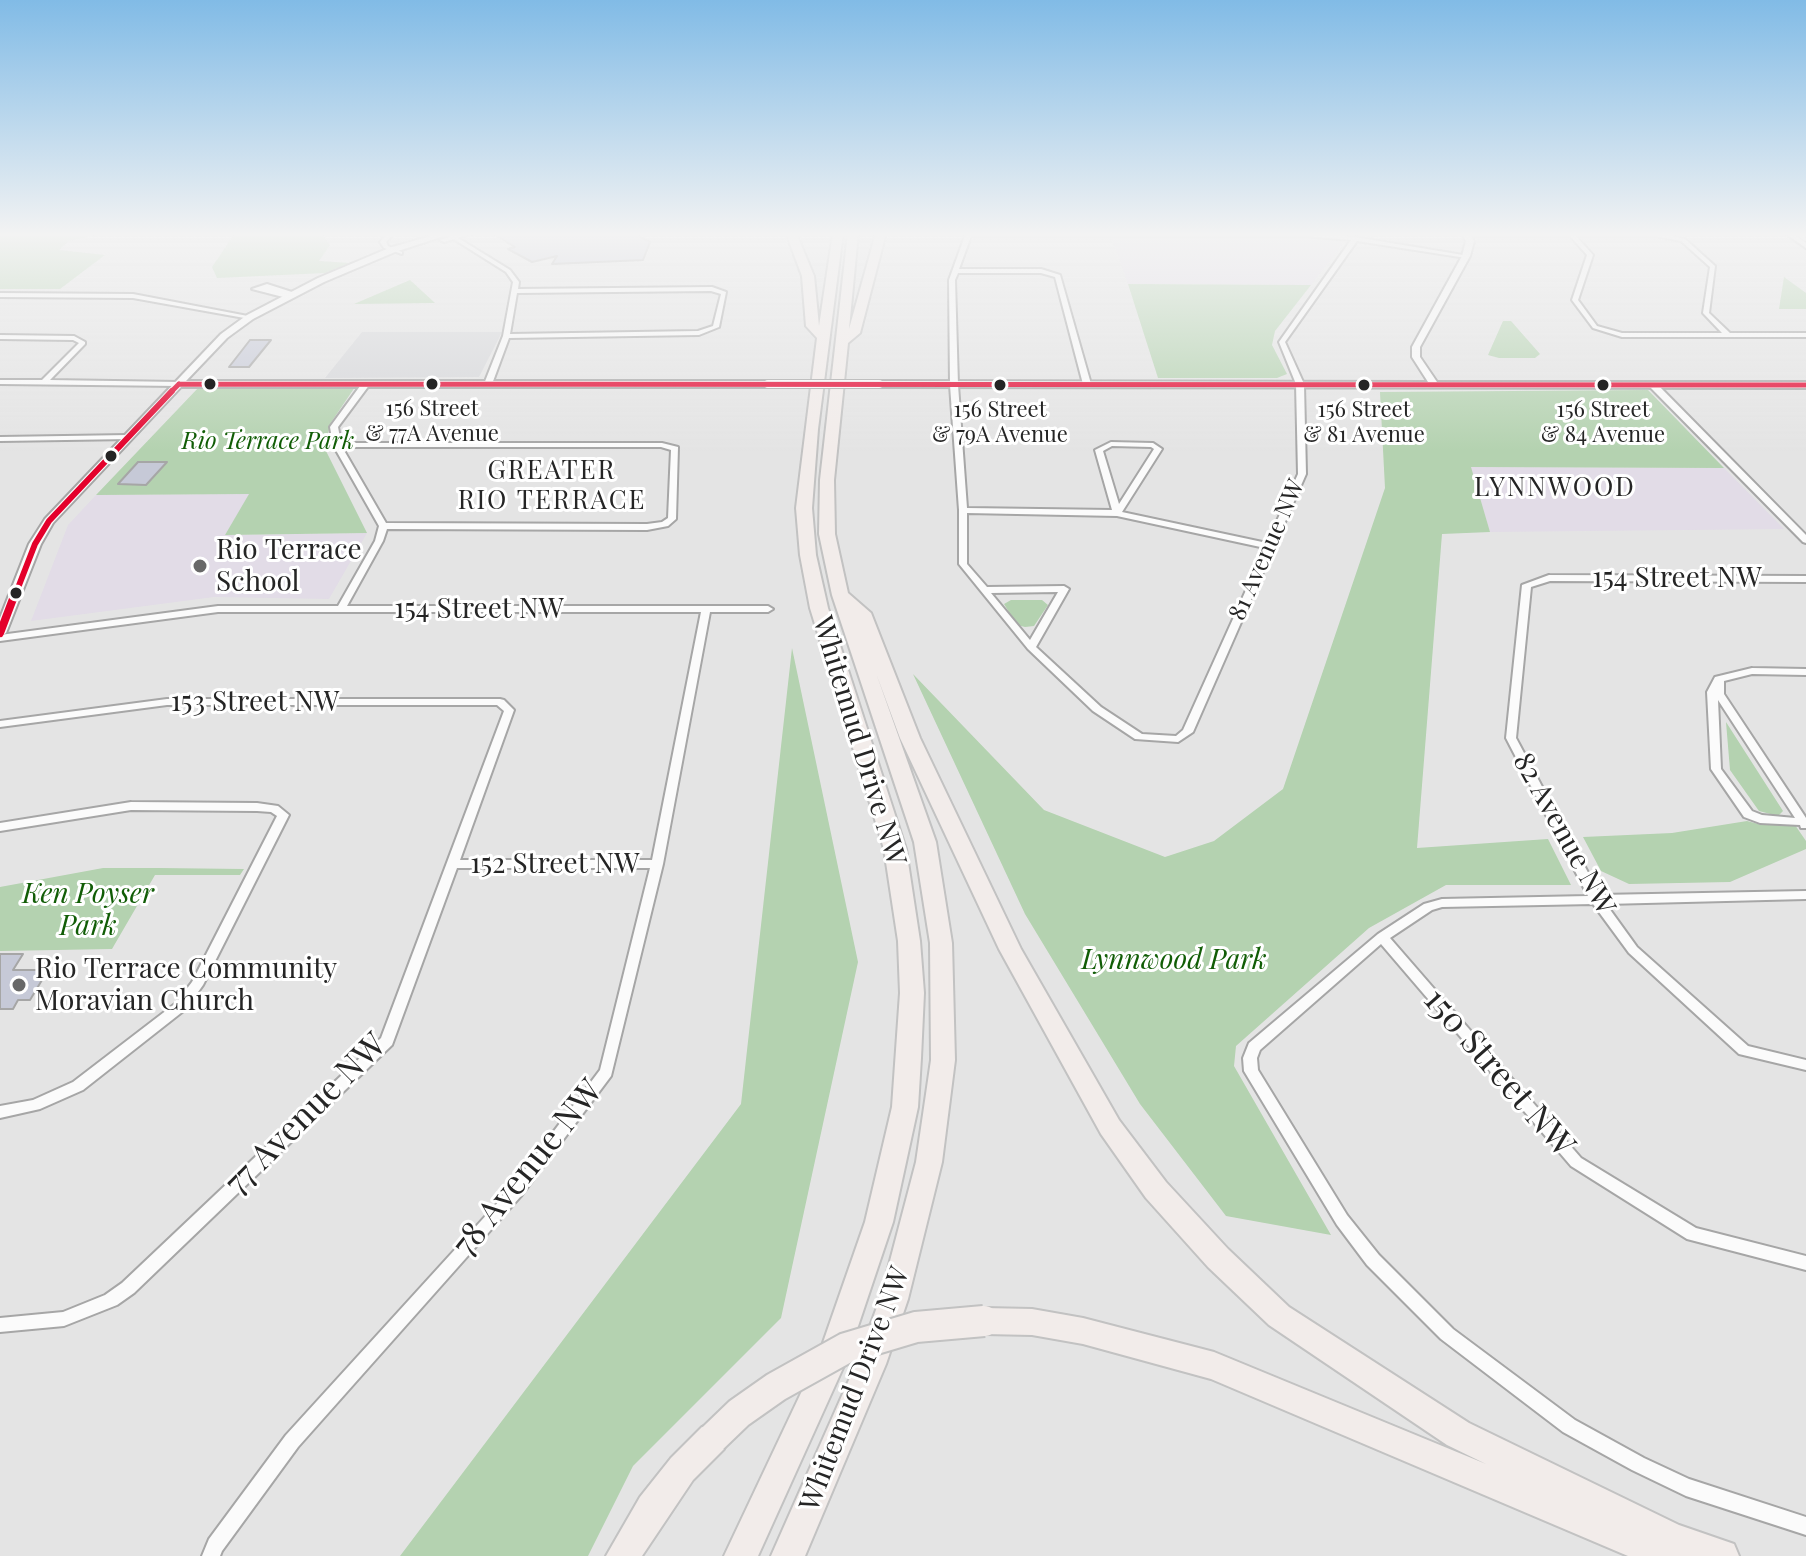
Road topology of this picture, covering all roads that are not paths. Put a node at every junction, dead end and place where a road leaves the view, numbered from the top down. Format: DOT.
graph roads {
  1 [pos="187,306"];
  2 [pos="271,306"];
  3 [pos="512,306"];
  4 [pos="721,306"];
  5 [pos="810,306"];
  6 [pos="827,306"];
  7 [pos="844,306"];
  8 [pos="861,306"];
  9 [pos="952,306"];
  10 [pos="1066,306"];
  11 [pos="1306,306"];
  12 [pos="1439,306"];
  13 [pos="1579,306"];
  14 [pos="1707,306"];
  15 [pos="250,317"];
  16 [pos="1728,335"];
  17 [pos="1806,335"];
  18 [pos="506,336"];
  19 [pos="823,336"];
  20 [pos="0,337"];
  21 [pos="840,344"];
  22 [pos="0,382"];
  23 [pos="44,382"];
  24 [pos="179,384"];
  25 [pos="366,384"];
  26 [pos="488,384"];
  27 [pos="1087,384"];
  28 [pos="1300,384"];
  29 [pos="954,385"];
  30 [pos="1435,385"];
  31 [pos="1653,385"];
  32 [pos="1806,385"];
  33 [pos="128,437"];
  34 [pos="0,439"];
  35 [pos="337,445"];
  36 [pos="529,445"];
  37 [pos="524,455"];
  38 [pos="963,510"];
  39 [pos="1117,513"];
  40 [pos="383,526"];
  41 [pos="1806,540"];
  42 [pos="1268,546"];
  43 [pos="1549,578"];
  44 [pos="1806,579"];
  45 [pos="987,590"];
  46 [pos="840,595"];
  47 [pos="341,609"];
  48 [pos="706,609"];
  49 [pos="768,609"];
  50 [pos="0,636"];
  51 [pos="1031,647"];
  52 [pos="1806,672"];
  53 [pos="1719,679"];
  54 [pos="509,710"];
  55 [pos="0,724"];
  56 [pos="1804,824"];
  57 [pos="0,827"];
  58 [pos="454,864"];
  59 [pos="657,864"];
  60 [pos="1806,895"];
  61 [pos="1596,899"];
  62 [pos="1382,937"];
  63 [pos="1806,1065"];
  64 [pos="0,1112"];
  65 [pos="1806,1263"];
  66 [pos="0,1325"];
  67 [pos="1806,1526"];
  68 [pos="211,1556"];
  69 [pos="623,1556"];
  70 [pos="741,1556"];
  71 [pos="788,1556"];
  72 [pos="1668,1556"];
  73 [pos="1722,1556"];
  1 -- 15 [label="street"];
  2 -- 15 [label="street"];
  3 -- 18 [label="street"];
  4 -- 18 [label="street"];
  5 -- 19 [label="highway"];
  6 -- 19 [label="highway, Whitemud Drive NW"];
  7 -- 21 [label="highway, Whitemud Drive NW"];
  8 -- 21 [label="highway"];
  9 -- 29 [label="street"];
  10 -- 27 [label="street"];
  11 -- 28 [label="street, 81 Avenue NW"];
  12 -- 30 [label="street"];
  13 -- 16 [label="street"];
  14 -- 16 [label="street"];
  15 -- 24 [label="street"];
  16 -- 17 [label="street"];
  18 -- 26 [label="street"];
  19 -- 70 [label="highway, Whitemud Drive NW"];
  20 -- 23 [label="street"];
  21 -- 46 [label="highway, Whitemud Drive NW"];
  22 -- 23 [label="street"];
  23 -- 24 [label="street"];
  24 -- 25 [label="street"];
  24 -- 33 [label="street"];
  25 -- 26 [label="street"];
  25 -- 35 [label="street"];
  26 -- 29 [label="street, bridge"];
  27 -- 28 [label="street"];
  27 -- 29 [label="street"];
  28 -- 30 [label="street"];
  28 -- 42 [label="street, 81 Avenue NW"];
  29 -- 38 [label="street"];
  30 -- 31 [label="street"];
  31 -- 32 [label="street"];
  31 -- 41 [label="street"];
  33 -- 34 [label="street"];
  33 -- 50 [label="street"];
  35 -- 36 [label="street"];
  35 -- 40 [label="street"];
  36 -- 37 [label="street"];
  36 -- 40 [label="street"];
  38 -- 39 [label="street"];
  38 -- 45 [label="street"];
  39 -- 39 [label="street"];
  39 -- 42 [label="street"];
  40 -- 47 [label="street"];
  42 -- 51 [label="street, 81 Avenue NW"];
  43 -- 44 [label="street, 154 Street NW"];
  43 -- 61 [label="street, 82 Avenue NW"];
  45 -- 51 [label="street"];
  45 -- 51 [label="street"];
  46 -- 71 [label="highway, Whitemud Drive NW"];
  46 -- 73 [label="highway"];
  47 -- 48 [label="street, 154 Street NW"];
  47 -- 50 [label="street, 154 Street NW"];
  48 -- 49 [label="street, 154 Street NW"];
  48 -- 59 [label="street, 78 Avenue NW"];
  52 -- 53 [label="street"];
  53 -- 56 [label="street"];
  53 -- 56 [label="street"];
  54 -- 55 [label="street, 153 Street NW"];
  54 -- 58 [label="street, 77 Avenue NW"];
  57 -- 64 [label="street"];
  58 -- 59 [label="street, 152 Street NW"];
  58 -- 66 [label="street, 77 Avenue NW"];
  59 -- 68 [label="street, 78 Avenue NW"];
  60 -- 61 [label="street"];
  61 -- 62 [label="street"];
  61 -- 63 [label="street, 82 Avenue NW"];
  62 -- 65 [label="street, 150 Street NW"];
  62 -- 67 [label="street"];
  69 -- 72 [label="highway, bridge"];
}
